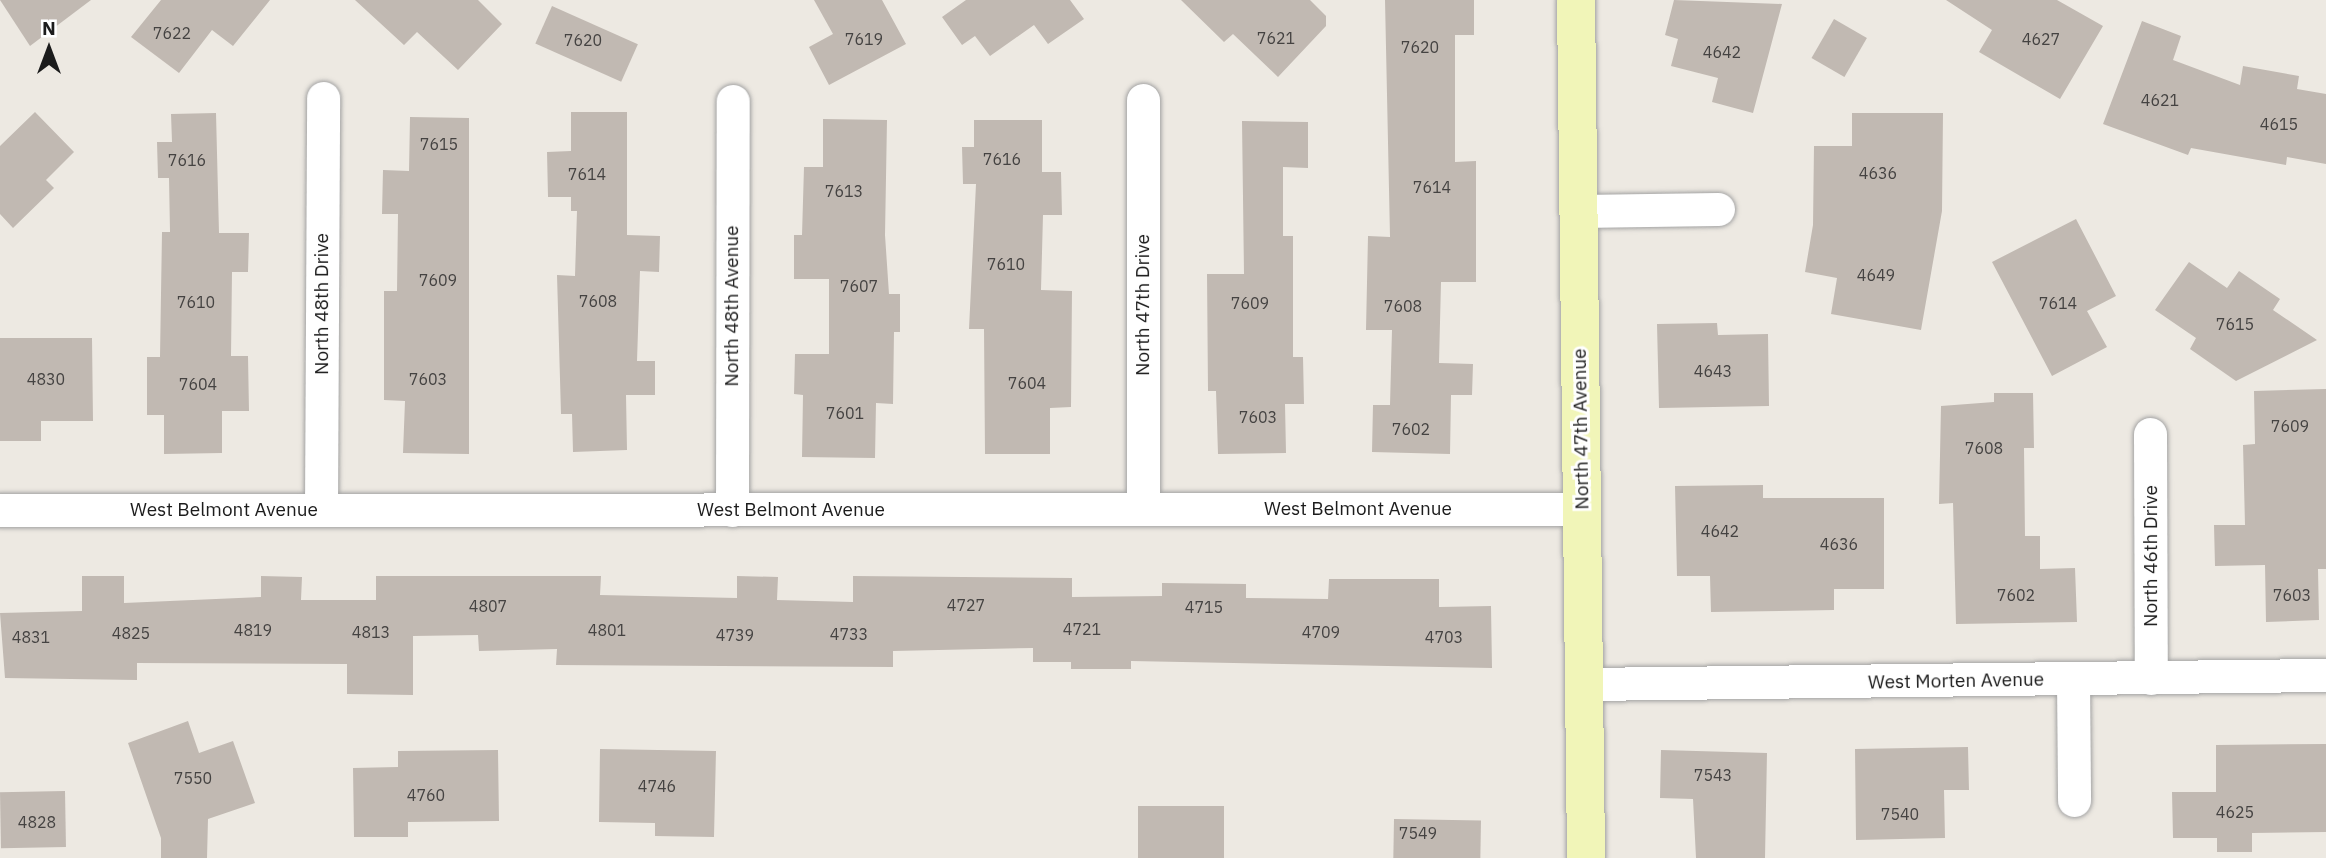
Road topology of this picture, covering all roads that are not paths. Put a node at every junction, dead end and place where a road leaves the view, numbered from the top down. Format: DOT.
graph roads {
  1 [pos="1577,0"];
  2 [pos="323,98"];
  3 [pos="1143,100"];
  4 [pos="733,101"];
  5 [pos="1718,209"];
  6 [pos="1578,211"];
  7 [pos="2150,434"];
  8 [pos="321,509"];
  9 [pos="1143,509"];
  10 [pos="1582,509"];
  11 [pos="0,510"];
  12 [pos="732,510"];
  13 [pos="2326,675"];
  14 [pos="2151,678"];
  15 [pos="2073,679"];
  16 [pos="1585,684"];
  17 [pos="2074,800"];
  18 [pos="1586,858"];
  1 -- 6 [label="street, North 47th Avenue"];
  2 -- 8 [label="street, North 48th Drive"];
  3 -- 9 [label="street, North 47th Drive"];
  4 -- 12 [label="street, North 48th Avenue"];
  5 -- 6 [label="street"];
  6 -- 10 [label="street, North 47th Avenue"];
  7 -- 14 [label="street, North 46th Drive"];
  8 -- 11 [label="street, West Belmont Avenue"];
  8 -- 12 [label="street, West Belmont Avenue"];
  9 -- 10 [label="street, West Belmont Avenue"];
  9 -- 12 [label="street, West Belmont Avenue"];
  10 -- 16 [label="street, North 47th Avenue"];
  13 -- 14 [label="street, West Morten Avenue"];
  14 -- 15 [label="street, West Morten Avenue"];
  15 -- 16 [label="street, West Morten Avenue"];
  15 -- 17 [label="street"];
  16 -- 18 [label="street, North 47th Avenue"];
}
